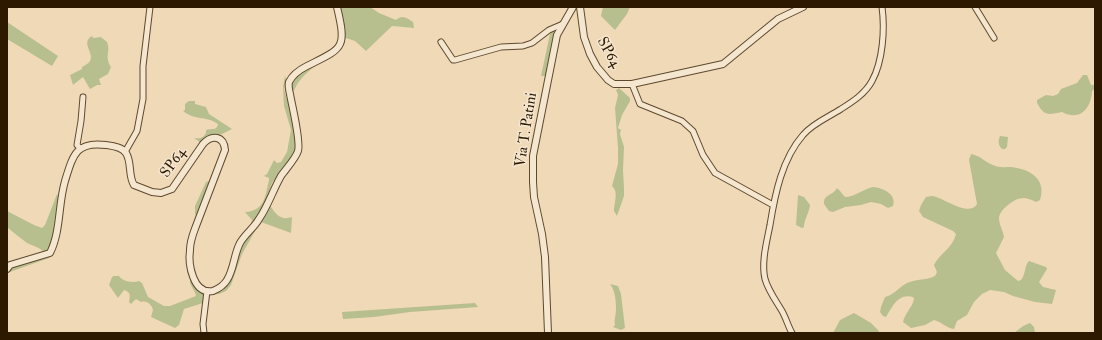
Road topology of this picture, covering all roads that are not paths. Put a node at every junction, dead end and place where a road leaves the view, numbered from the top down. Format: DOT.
graph roads {
  1 [pos="150,7"];
  2 [pos="338,7"];
  3 [pos="573,7"];
  4 [pos="580,7"];
  5 [pos="803,7"];
  6 [pos="882,7"];
  7 [pos="975,7"];
  8 [pos="563,24"];
  9 [pos="994,38"];
  10 [pos="441,42"];
  11 [pos="632,84"];
  12 [pos="83,98"];
  13 [pos="80,148"];
  14 [pos="125,152"];
  15 [pos="773,205"];
  16 [pos="7,269"];
  17 [pos="207,291"];
  18 [pos="204,333"];
  19 [pos="548,333"];
  20 [pos="792,333"];
  1 -- 14 [label="street"];
  2 -- 17 [label="street"];
  3 -- 8 [label="street, Via T. Patini"];
  4 -- 11 [label="street, SP64 / SP64"];
  5 -- 11 [label="street, SP64"];
  6 -- 15 [label="street"];
  7 -- 9 [label="street"];
  8 -- 10 [label="street"];
  8 -- 19 [label="street, Via T. Patini"];
  11 -- 15 [label="street"];
  12 -- 13 [label="street"];
  13 -- 14 [label="street"];
  13 -- 16 [label="street"];
  14 -- 17 [label="street, SP64 / SP64"];
  15 -- 20 [label="street"];
  17 -- 18 [label="street"];
}
